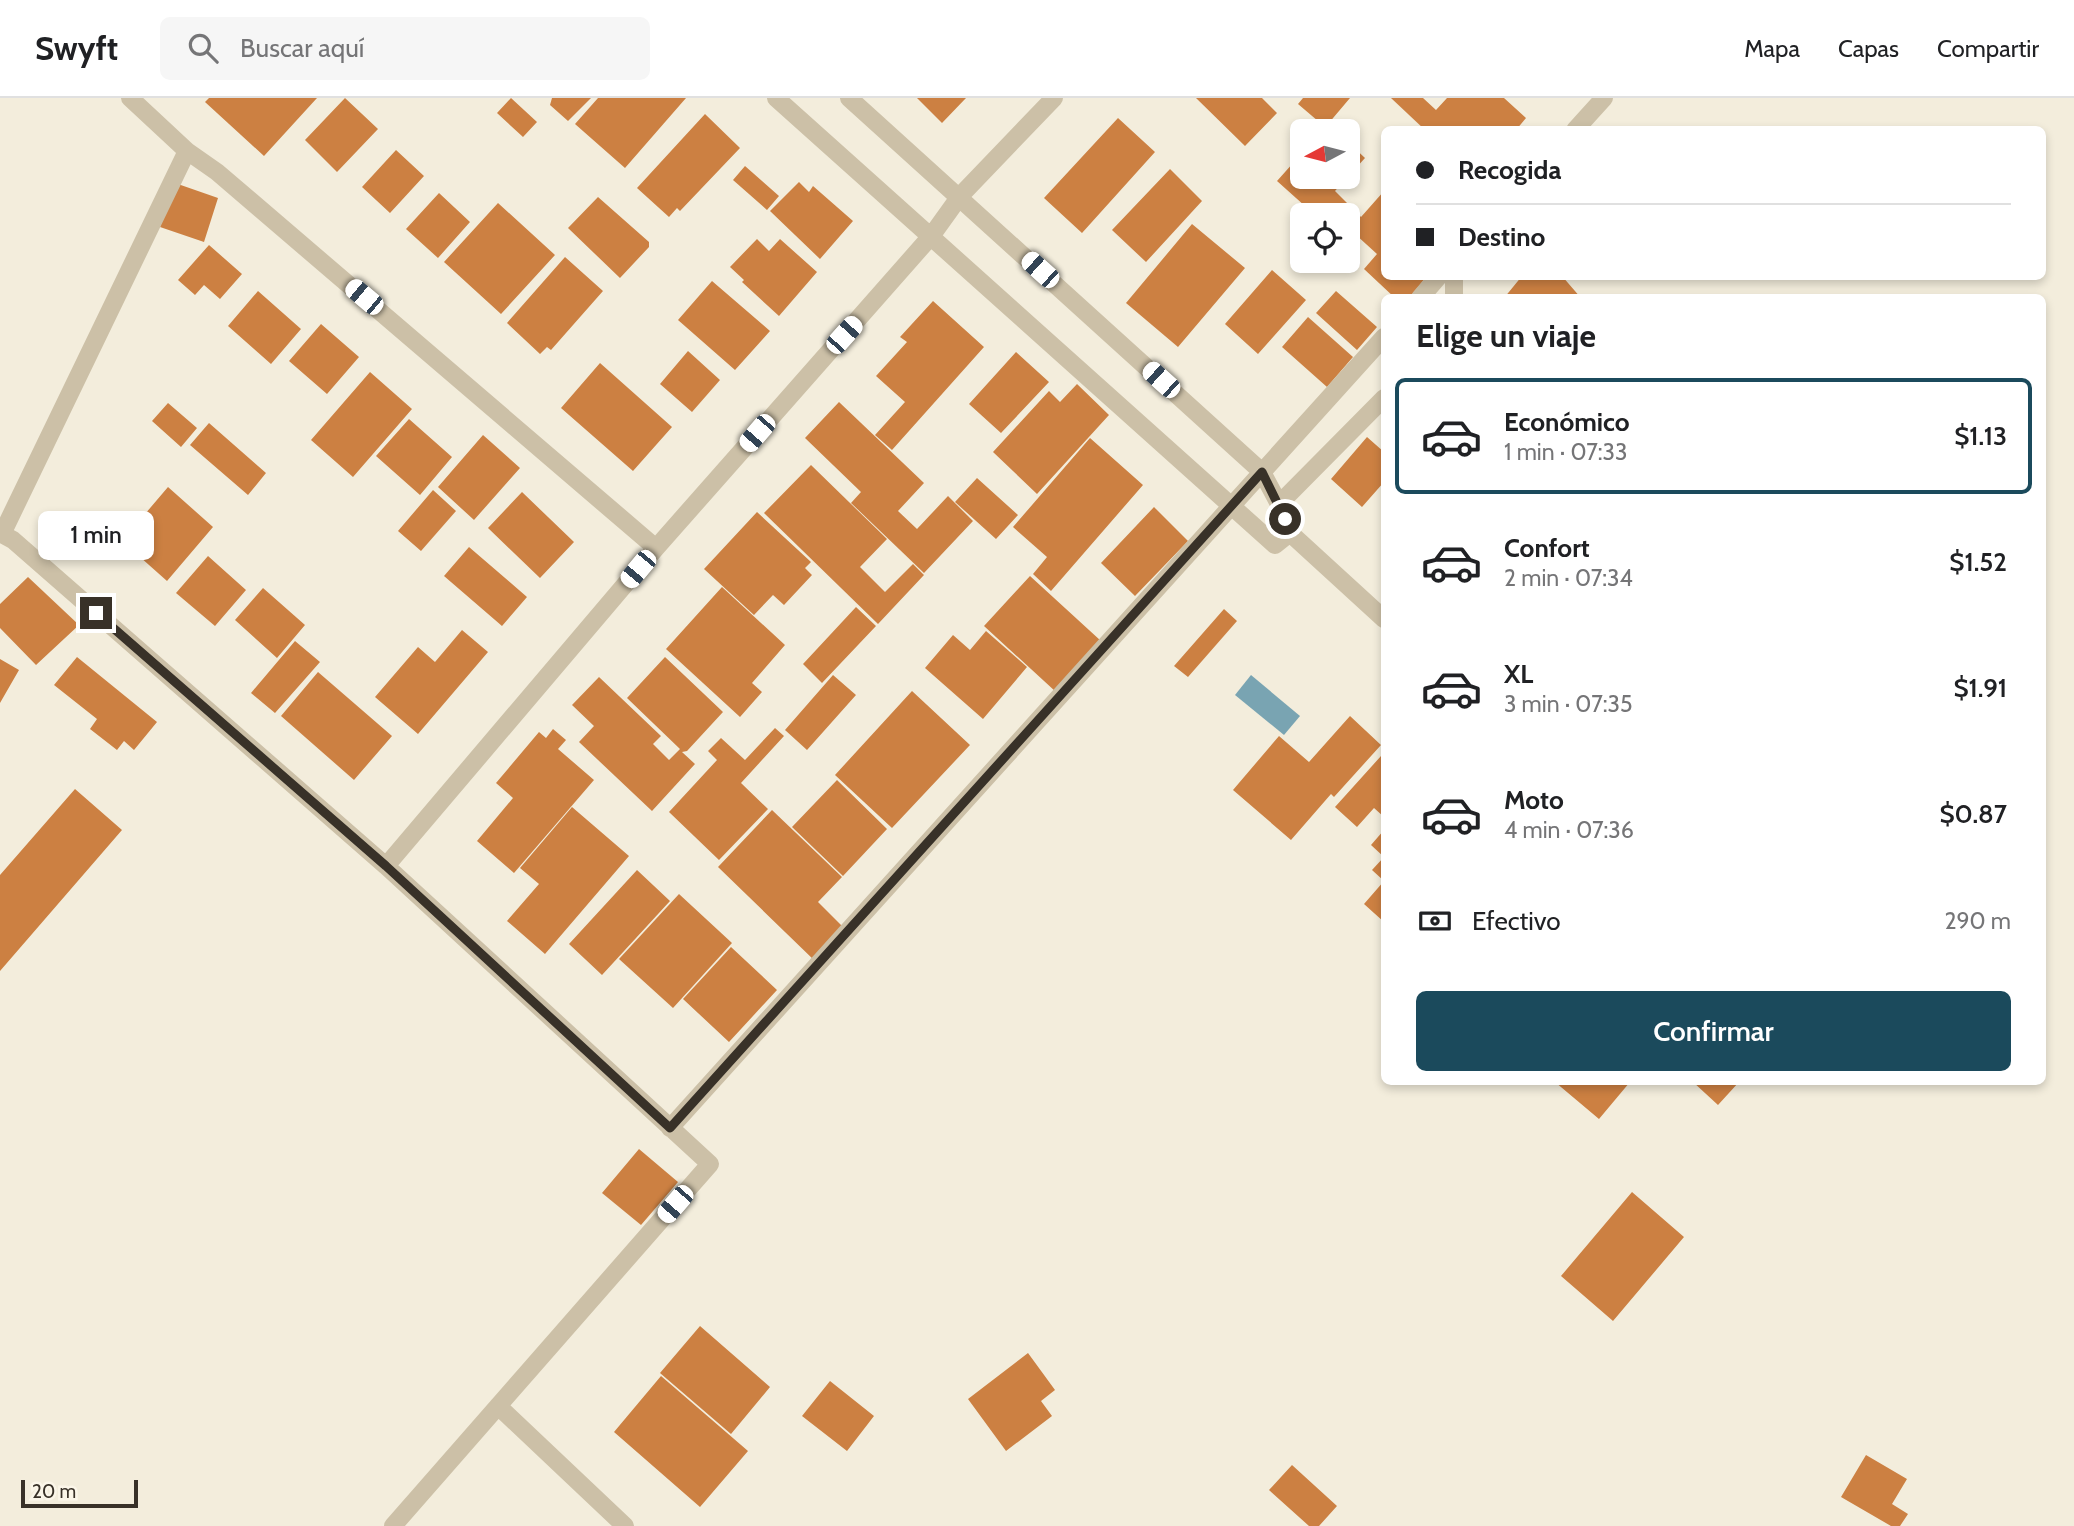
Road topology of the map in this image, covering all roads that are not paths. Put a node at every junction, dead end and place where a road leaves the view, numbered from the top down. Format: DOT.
graph roads {
  1 [pos="130,98"];
  2 [pos="776,98"];
  3 [pos="849,98"];
  4 [pos="1054,98"];
  5 [pos="1604,98"];
  6 [pos="1578,126"];
  7 [pos="187,151"];
  8 [pos="960,197"];
  9 [pos="932,235"];
  10 [pos="1436,280"];
  11 [pos="1423,294"];
  12 [pos="1381,340"];
  13 [pos="1381,401"];
  14 [pos="1262,472"];
  15 [pos="1279,504"];
  16 [pos="1231,508"];
  17 [pos="1290,533"];
  18 [pos="1,534"];
  19 [pos="656,548"];
  20 [pos="1381,616"];
  21 [pos="386,866"];
  22 [pos="670,1128"];
  23 [pos="498,1406"];
  24 [pos="393,1526"];
  25 [pos="625,1526"];
  1 -- 7 [label="street"];
  2 -- 9 [label="street"];
  3 -- 8 [label="street"];
  4 -- 8 [label="street"];
  5 -- 6 [label="street"];
  7 -- 18 [label="street"];
  7 -- 19 [label="street"];
  8 -- 9 [label="street"];
  8 -- 14 [label="street"];
  9 -- 16 [label="street"];
  9 -- 19 [label="street"];
  10 -- 11 [label="street"];
  12 -- 14 [label="street"];
  13 -- 15 [label="street"];
  14 -- 15 [label="street"];
  14 -- 16 [label="street"];
  15 -- 17 [label="street"];
  16 -- 17 [label="street"];
  16 -- 22 [label="street"];
  17 -- 20 [label="street"];
  18 -- 21 [label="street"];
  19 -- 21 [label="street"];
  21 -- 22 [label="street"];
  22 -- 23 [label="street"];
  23 -- 24 [label="street"];
  23 -- 25 [label="street"];
}
